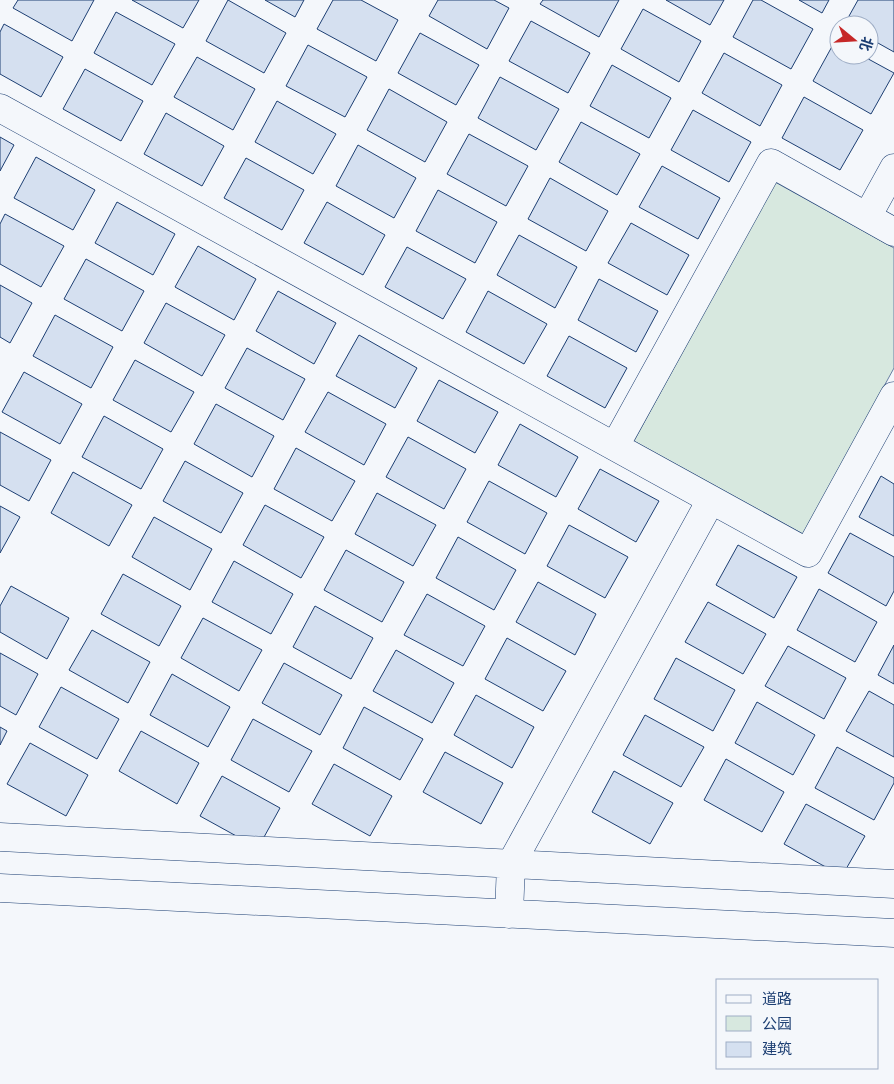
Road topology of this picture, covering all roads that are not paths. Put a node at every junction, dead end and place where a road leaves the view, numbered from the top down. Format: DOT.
graph roads {
  1 [pos="0,108"];
  2 [pos="894,168"];
  3 [pos="867,217"];
  4 [pos="894,232"];
  5 [pos="894,396"];
  6 [pos="615,446"];
  7 [pos="711,500"];
  8 [pos="0,837"];
  9 [pos="511,864"];
  10 [pos="894,884"];
  11 [pos="0,888"];
  12 [pos="509,914"];
  13 [pos="894,933"];
  1 -- 6 [label="street"];
  2 -- 3 [label="street"];
  3 -- 4 [label="street"];
  3 -- 6 [label="street"];
  5 -- 7 [label="street"];
  6 -- 7 [label="street"];
  7 -- 9 [label="street"];
  8 -- 9 [label="street"];
  9 -- 10 [label="street"];
  9 -- 12 [label="street"];
  11 -- 12 [label="street"];
  12 -- 13 [label="street"];
}
